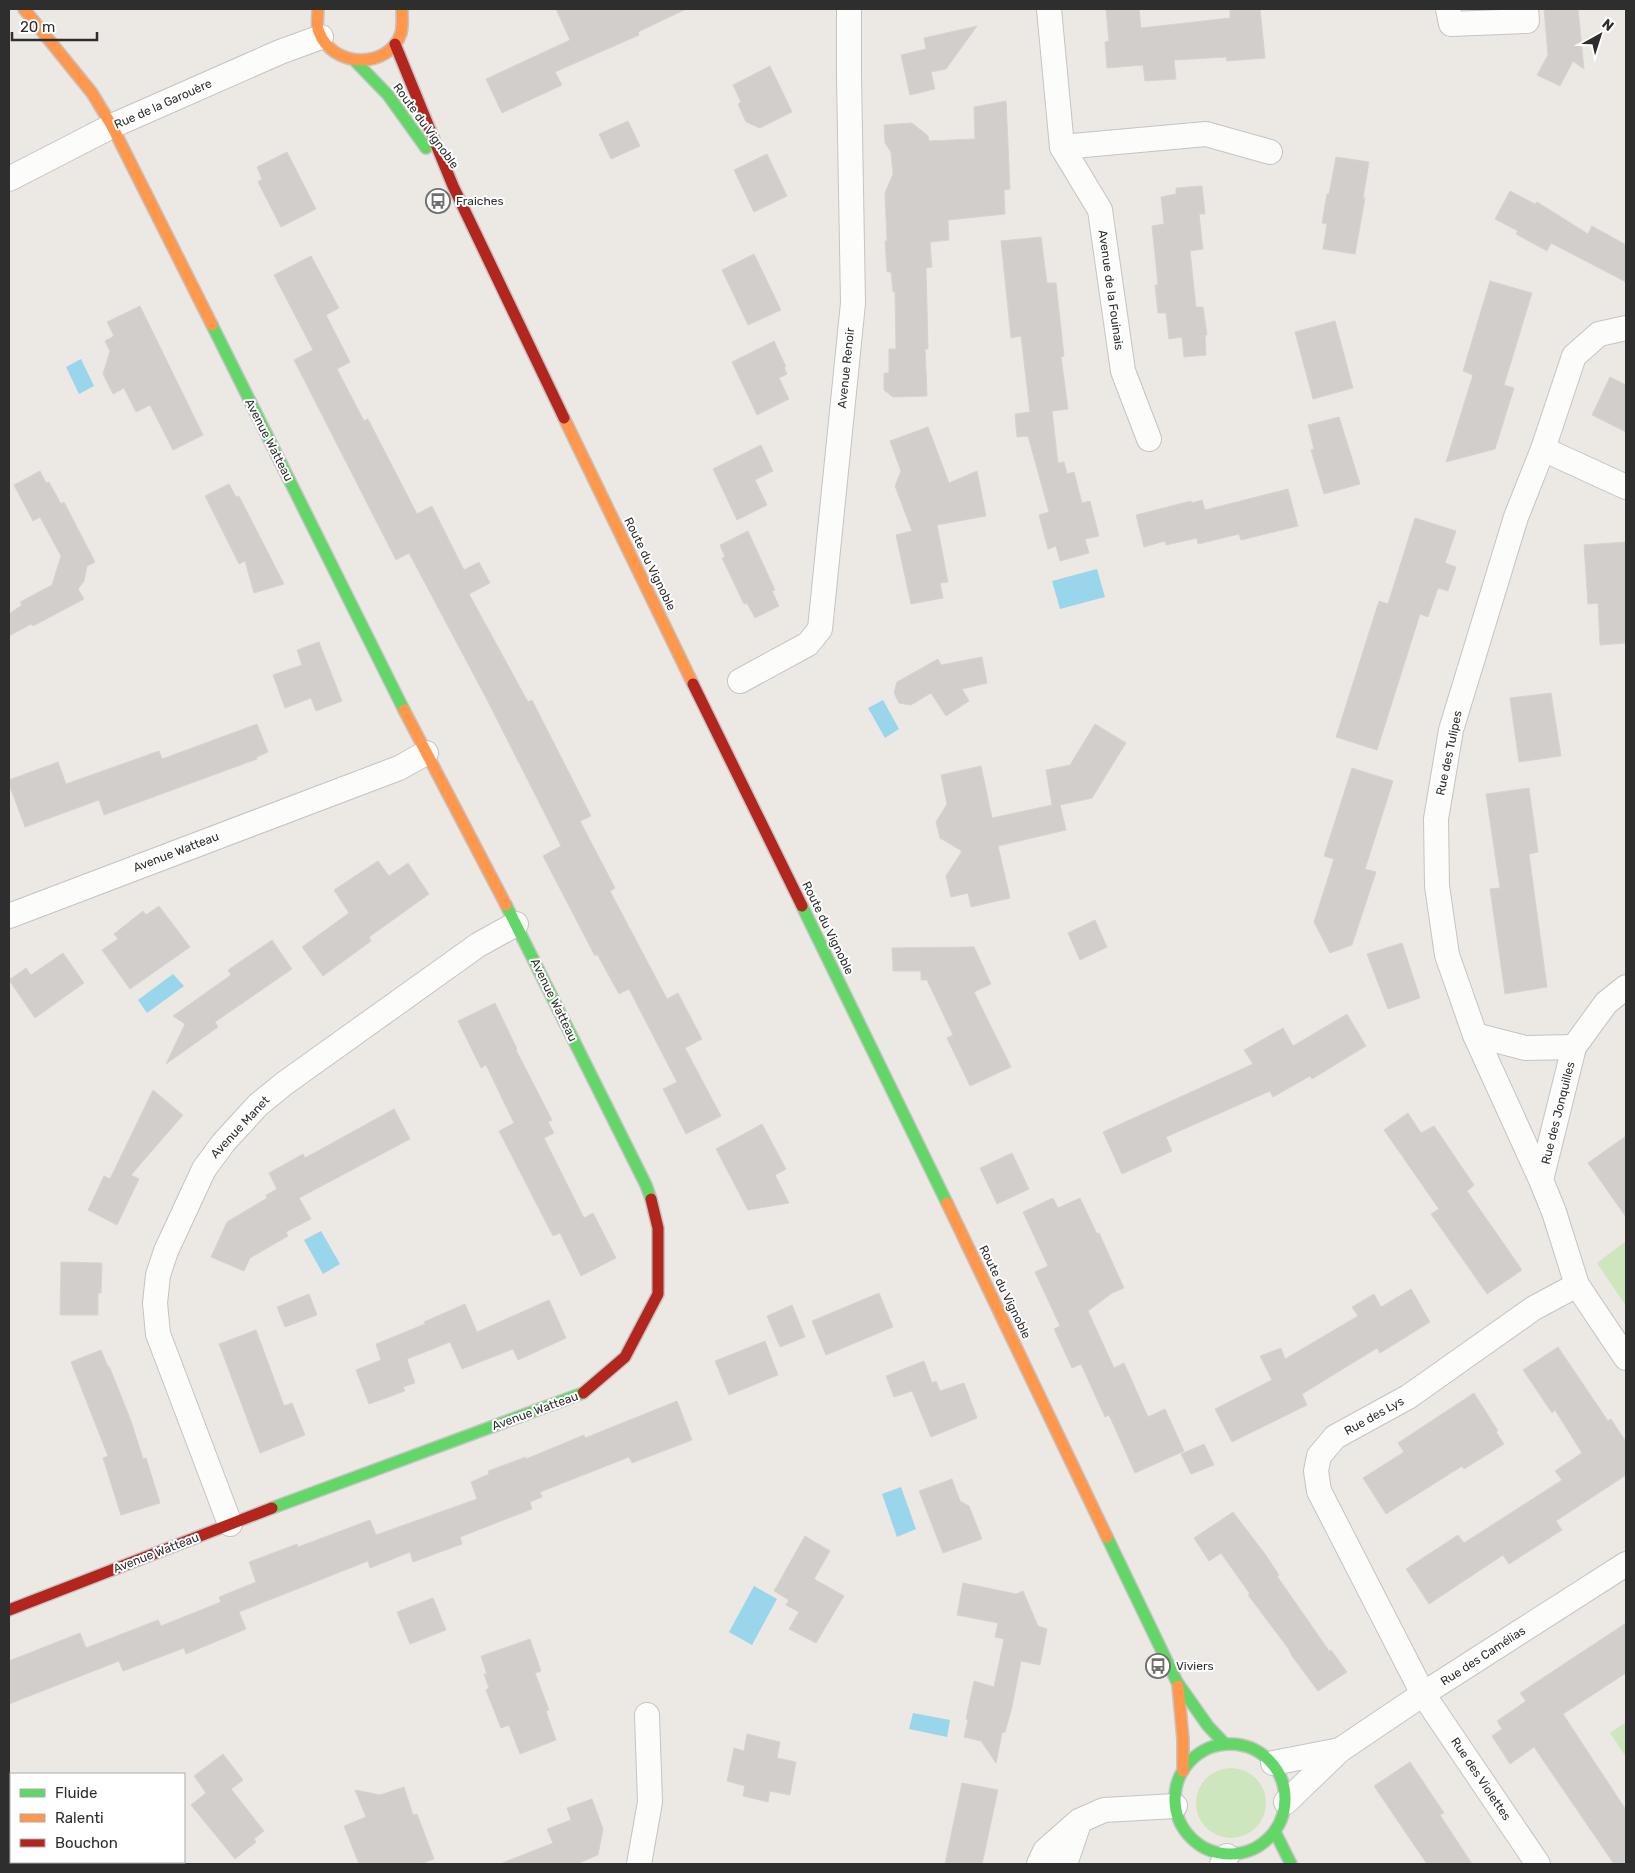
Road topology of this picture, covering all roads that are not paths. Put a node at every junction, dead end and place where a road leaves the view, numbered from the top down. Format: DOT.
graph roads {
  1 [pos="24,9"];
  2 [pos="318,9"];
  3 [pos="402,9"];
  4 [pos="849,9"];
  5 [pos="1049,9"];
  6 [pos="1448,9"];
  7 [pos="1526,9"];
  8 [pos="321,38"];
  9 [pos="395,44"];
  10 [pos="356,62"];
  11 [pos="112,126"];
  12 [pos="1062,147"];
  13 [pos="1270,152"];
  14 [pos="9,179"];
  15 [pos="453,186"];
  16 [pos="1626,328"];
  17 [pos="1149,439"];
  18 [pos="1543,449"];
  19 [pos="1626,487"];
  20 [pos="740,681"];
  21 [pos="426,753"];
  22 [pos="9,916"];
  23 [pos="516,924"];
  24 [pos="1626,987"];
  25 [pos="1475,1035"];
  26 [pos="1574,1047"];
  27 [pos="1541,1180"];
  28 [pos="1578,1285"];
  29 [pos="1626,1358"];
  30 [pos="230,1524"];
  31 [pos="1626,1564"];
  32 [pos="9,1610"];
  33 [pos="1177,1682"];
  34 [pos="1423,1694"];
  35 [pos="647,1715"];
  36 [pos="1225,1744"];
  37 [pos="1340,1750"];
  38 [pos="1272,1763"];
  39 [pos="1183,1771"];
  40 [pos="1286,1802"];
  41 [pos="1175,1806"];
  42 [pos="1079,1821"];
  43 [pos="1275,1832"];
  44 [pos="1234,1860"];
  45 [pos="639,1864"];
  46 [pos="1039,1864"];
  47 [pos="1065,1864"];
  48 [pos="1291,1864"];
  49 [pos="1538,1864"];
  1 -- 11 [label="street, Avenue Watteau"];
  2 -- 8 [label="street"];
  3 -- 9 [label="street"];
  4 -- 20 [label="street, Avenue Renoir"];
  5 -- 12 [label="street, Avenue de la Fouinais"];
  6 -- 7 [label="street"];
  8 -- 10 [label="street"];
  8 -- 11 [label="street, Rue de la Garouère"];
  9 -- 10 [label="street"];
  9 -- 15 [label="street, Route du Vignoble"];
  10 -- 15 [label="street, Route du Vignoble"];
  11 -- 14 [label="street, Rue de la Garouère"];
  11 -- 21 [label="street, Avenue Watteau"];
  12 -- 13 [label="street"];
  12 -- 17 [label="street, Avenue de la Fouinais"];
  15 -- 33 [label="street, Route du Vignoble"];
  16 -- 18 [label="street, Rue des Tulipes"];
  18 -- 19 [label="street"];
  18 -- 25 [label="street, Rue des Tulipes"];
  21 -- 22 [label="street, Avenue Watteau"];
  21 -- 23 [label="street, Avenue Watteau"];
  23 -- 30 [label="street, Avenue Manet"];
  23 -- 30 [label="street, Avenue Watteau"];
  24 -- 26 [label="street, Rue des Jonquilles"];
  25 -- 26 [label="street"];
  25 -- 27 [label="street, Rue des Tulipes"];
  26 -- 27 [label="street, Rue des Jonquilles"];
  27 -- 28 [label="street, Rue des Jonquilles"];
  28 -- 29 [label="street, Rue des Jonquilles"];
  28 -- 34 [label="street, Rue des Lys"];
  30 -- 32 [label="street, Avenue Watteau"];
  31 -- 34 [label="street, Rue des Camélias"];
  33 -- 36 [label="street, Route du Vignoble"];
  33 -- 39 [label="street, Route du Vignoble"];
  34 -- 37 [label="street, Rue des Camélias"];
  34 -- 49 [label="street, Rue des Violettes"];
  35 -- 45 [label="street"];
  36 -- 38 [label="street"];
  36 -- 39 [label="street"];
  37 -- 38 [label="street, Rue des Camélias"];
  37 -- 40 [label="street, Rue des Camélias"];
  38 -- 40 [label="street"];
  39 -- 41 [label="street"];
  40 -- 43 [label="street"];
  41 -- 42 [label="street"];
  41 -- 44 [label="street"];
  42 -- 46 [label="street"];
  42 -- 47 [label="street"];
  43 -- 44 [label="street"];
  43 -- 48 [label="street"];
}
